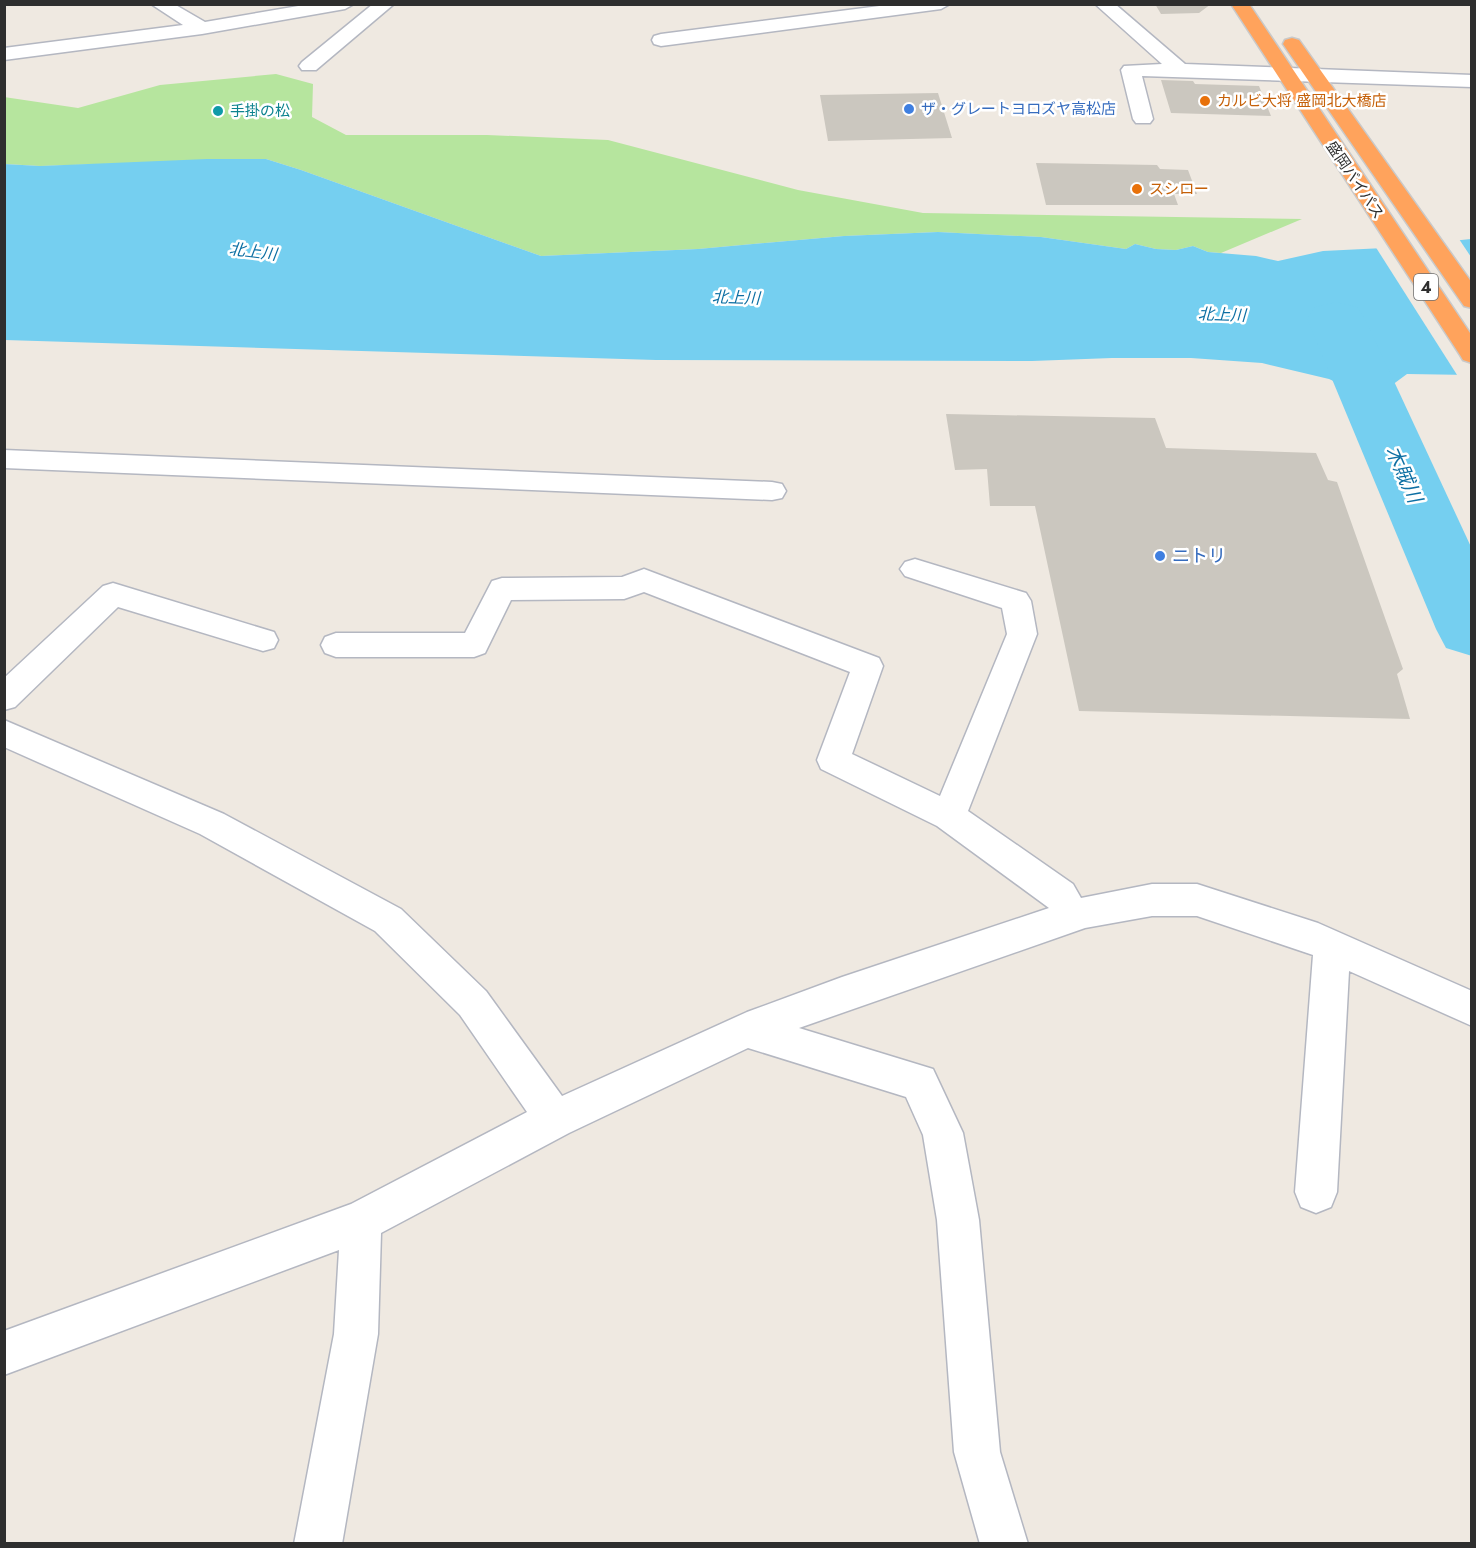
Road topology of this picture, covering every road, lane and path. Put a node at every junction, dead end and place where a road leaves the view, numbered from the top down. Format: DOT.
graph roads {
  1 [pos="160,4"];
  2 [pos="345,4"];
  3 [pos="385,4"];
  4 [pos="941,4"];
  5 [pos="1104,4"];
  6 [pos="1240,4"];
  7 [pos="1278,23"];
  8 [pos="202,28"];
  9 [pos="661,40"];
  10 [pos="9,51"];
  11 [pos="309,66"];
  12 [pos="1180,70"];
  13 [pos="1311,74"];
  14 [pos="1286,75"];
  15 [pos="1472,81"];
  16 [pos="1143,119"];
  17 [pos="1472,301"];
  18 [pos="1472,355"];
  19 [pos="4,459"];
  20 [pos="772,491"];
  21 [pos="915,569"];
  22 [pos="263,640"];
  23 [pos="336,645"];
  24 [pos="4,698"];
  25 [pos="15,746"];
  26 [pos="949,816"];
  27 [pos="1073,916"];
  28 [pos="1332,946"];
  29 [pos="1472,1009"];
  30 [pos="747,1030"];
  31 [pos="555,1119"];
  32 [pos="1316,1192"];
  33 [pos="361,1221"];
  34 [pos="4,1353"];
  35 [pos="318,1544"];
  36 [pos="1004,1544"];
  1 -- 8 [label="street"];
  2 -- 8 [label="street"];
  3 -- 11 [label="street"];
  4 -- 9 [label="street"];
  5 -- 12 [label="street"];
  6 -- 14 [label="highway, 盛岡バイパス / 4"];
  7 -- 13 [label="highway, 盛岡バイパス / 4"];
  8 -- 10 [label="street"];
  12 -- 14 [label="street"];
  12 -- 16 [label="street"];
  13 -- 14 [label="street"];
  13 -- 15 [label="street"];
  13 -- 17 [label="highway, 盛岡バイパス / 4"];
  14 -- 18 [label="highway, 盛岡バイパス / 4"];
  19 -- 20 [label="street"];
  21 -- 26 [label="street"];
  22 -- 24 [label="street"];
  23 -- 26 [label="street"];
  25 -- 31 [label="street"];
  26 -- 27 [label="street"];
  27 -- 28 [label="street"];
  27 -- 30 [label="street"];
  28 -- 29 [label="street"];
  28 -- 32 [label="street"];
  30 -- 31 [label="street"];
  30 -- 36 [label="street"];
  31 -- 33 [label="street"];
  33 -- 34 [label="street"];
  33 -- 35 [label="street"];
}
